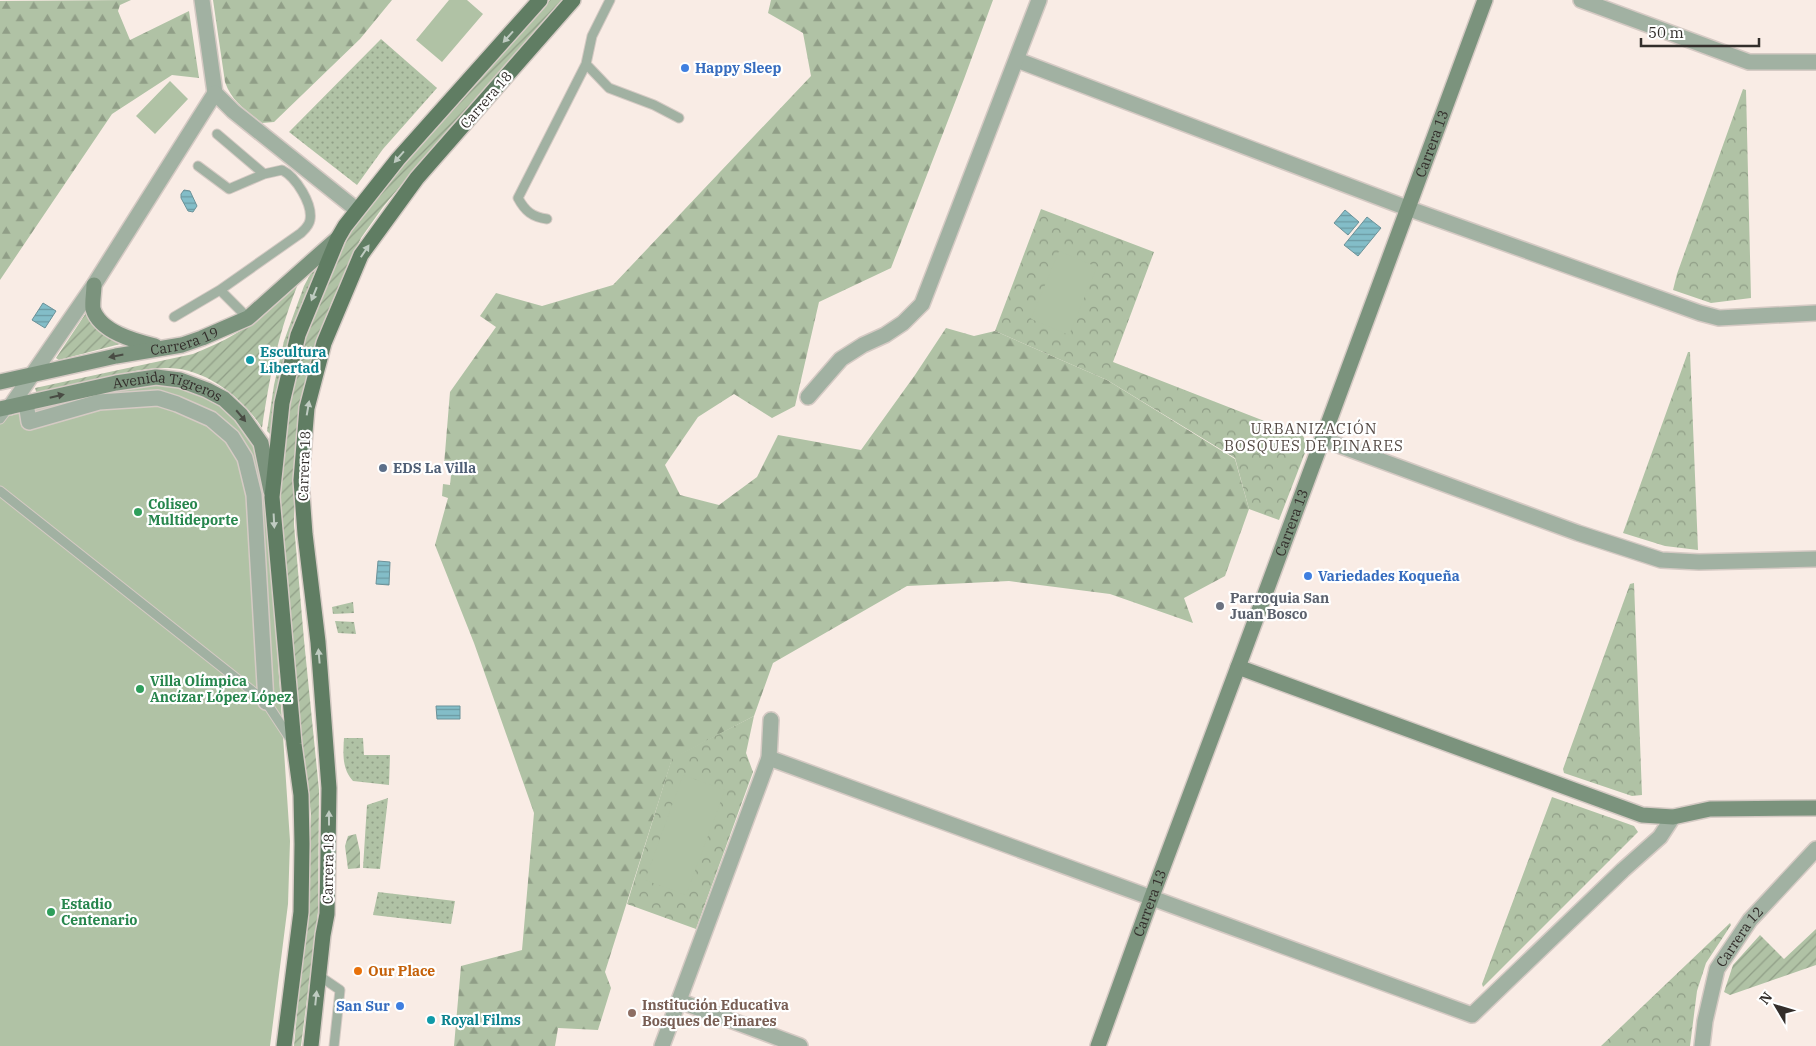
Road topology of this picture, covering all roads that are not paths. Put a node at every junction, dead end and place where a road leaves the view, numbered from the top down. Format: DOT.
graph roads {
  1 [pos="202,0"];
  2 [pos="540,0"];
  3 [pos="573,0"];
  4 [pos="610,0"];
  5 [pos="1039,0"];
  6 [pos="1485,0"];
  7 [pos="1581,0"];
  8 [pos="1017,60"];
  9 [pos="1816,62"];
  10 [pos="586,64"];
  11 [pos="215,93"];
  12 [pos="679,118"];
  13 [pos="217,134"];
  14 [pos="198,166"];
  15 [pos="264,174"];
  16 [pos="1407,208"];
  17 [pos="357,210"];
  18 [pos="547,219"];
  19 [pos="338,238"];
  20 [pos="94,285"];
  21 [pos="220,290"];
  22 [pos="1816,313"];
  23 [pos="174,317"];
  24 [pos="248,318"];
  25 [pos="161,348"];
  26 [pos="31,374"];
  27 [pos="0,382"];
  28 [pos="808,397"];
  29 [pos="26,403"];
  30 [pos="3,411"];
  31 [pos="1322,439"];
  32 [pos="0,491"];
  33 [pos="272,496"];
  34 [pos="1816,559"];
  35 [pos="1238,667"];
  36 [pos="266,702"];
  37 [pos="772,720"];
  38 [pos="294,744"];
  39 [pos="769,758"];
  40 [pos="1816,808"];
  41 [pos="1673,817"];
  42 [pos="1816,849"];
  43 [pos="1150,898"];
  44 [pos="318,976"];
  45 [pos="679,1002"];
  46 [pos="284,1046"];
  47 [pos="311,1046"];
  48 [pos="334,1046"];
  49 [pos="662,1046"];
  50 [pos="800,1046"];
  51 [pos="1098,1046"];
  52 [pos="1702,1046"];
  1 -- 11 [label="street"];
  2 -- 17 [label="main road, Carrera 18, one-way"];
  44 -- 3 [label="main road, Carrera 18, one-way"];
  4 -- 10 [label="lane"];
  5 -- 8 [label="street"];
  6 -- 16 [label="street, Carrera 13"];
  7 -- 9 [label="street"];
  8 -- 16 [label="street"];
  8 -- 28 [label="street"];
  10 -- 12 [label="lane"];
  10 -- 18 [label="lane"];
  11 -- 17 [label="street"];
  11 -- 20 [label="street"];
  13 -- 15 [label="lane"];
  14 -- 15 [label="lane"];
  15 -- 21 [label="lane"];
  16 -- 22 [label="street"];
  16 -- 31 [label="street, Carrera 13"];
  17 -- 19 [label="main road, Carrera 18"];
  19 -- 24 [label="street, Carrera 19"];
  19 -- 33 [label="main road, Carrera 18, one-way"];
  20 -- 25 [label="street"];
  20 -- 26 [label="street"];
  21 -- 23 [label="lane"];
  21 -- 24 [label="lane"];
  24 -- 25 [label="street, Carrera 19"];
  25 -- 26 [label="street, Carrera 19, one-way"];
  26 -- 27 [label="street, Carrera 19"];
  26 -- 30 [label="street"];
  29 -- 30 [label="street, Avenida Tigreros"];
  29 -- 33 [label="street, Avenida Tigreros, one-way"];
  29 -- 36 [label="street"];
  31 -- 34 [label="street"];
  31 -- 35 [label="street, Carrera 13"];
  32 -- 36 [label="lane"];
  33 -- 38 [label="main road, Carrera 18, one-way"];
  35 -- 41 [label="street"];
  35 -- 43 [label="street, Carrera 13"];
  36 -- 38 [label="lane"];
  37 -- 39 [label="street"];
  38 -- 46 [label="main road, Carrera 18"];
  39 -- 43 [label="street"];
  39 -- 45 [label="street"];
  40 -- 41 [label="street"];
  41 -- 43 [label="street"];
  42 -- 52 [label="street, Carrera 12"];
  43 -- 51 [label="street, Carrera 13"];
  47 -- 44 [label="main road, Carrera 18, one-way"];
  44 -- 48 [label="lane"];
  45 -- 49 [label="street"];
  45 -- 50 [label="street"];
}
